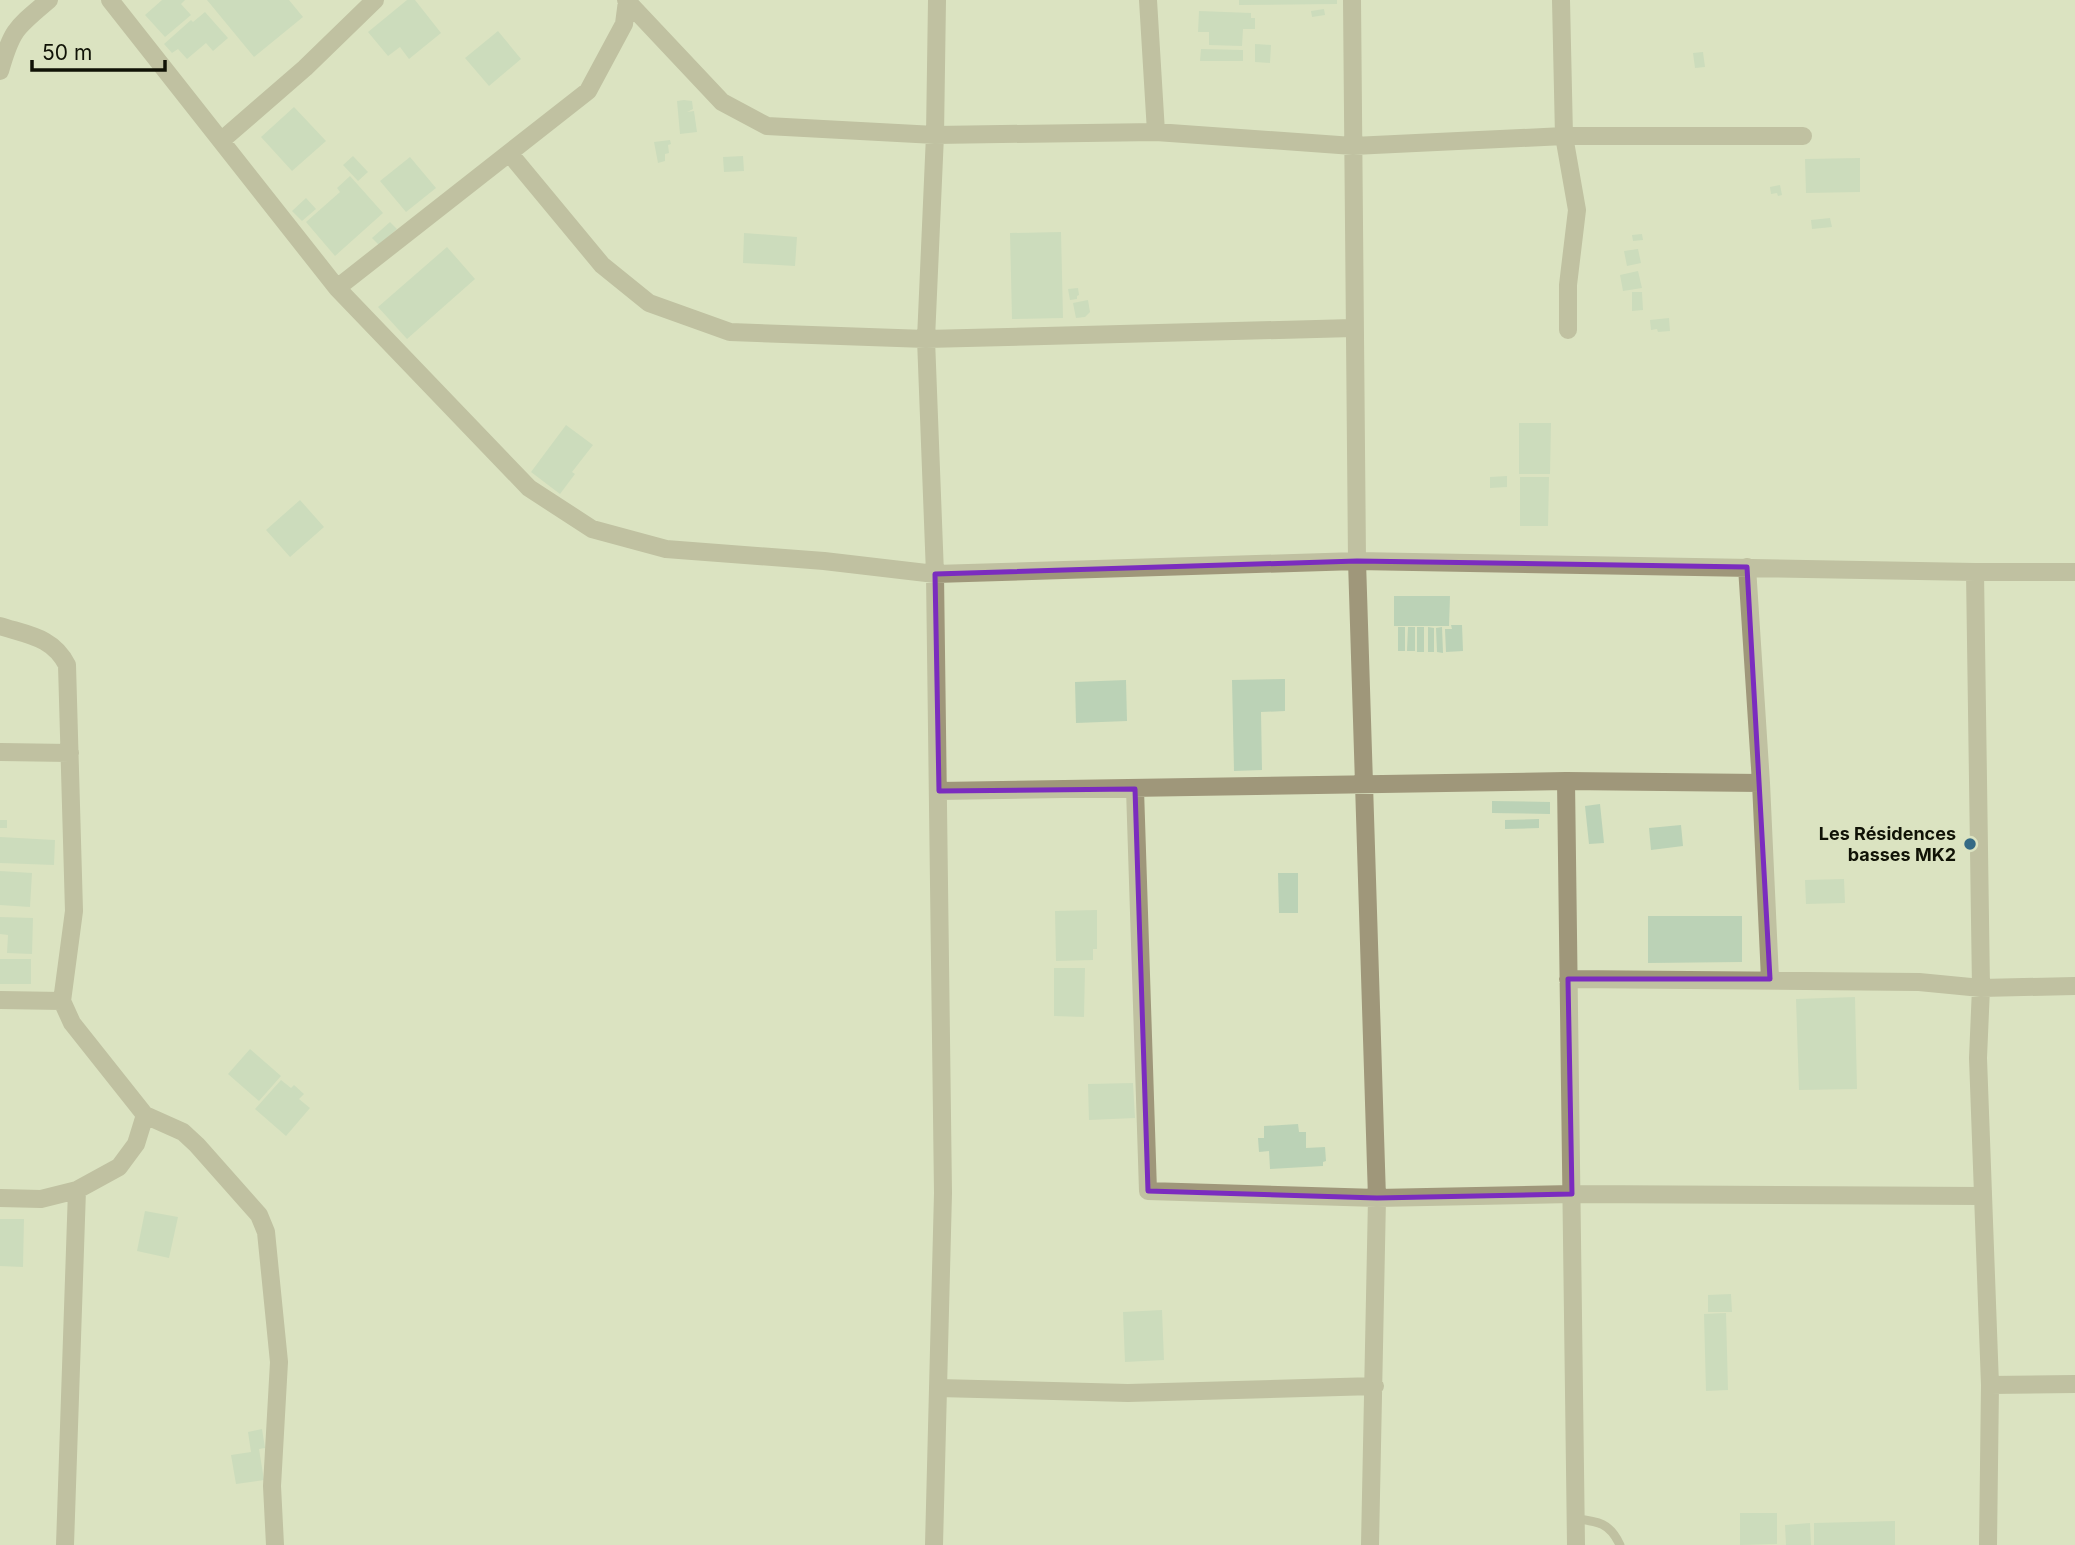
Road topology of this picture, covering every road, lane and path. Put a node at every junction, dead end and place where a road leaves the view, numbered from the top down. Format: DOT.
graph roads {
  1 [pos="49,0"];
  2 [pos="110,0"];
  3 [pos="375,0"];
  4 [pos="626,0"];
  5 [pos="937,0"];
  6 [pos="1148,0"];
  7 [pos="1352,0"];
  8 [pos="1561,0"];
  9 [pos="0,71"];
  10 [pos="1156,132"];
  11 [pos="935,135"];
  12 [pos="1564,136"];
  13 [pos="1803,136"];
  14 [pos="222,140"];
  15 [pos="1353,146"];
  16 [pos="510,154"];
  17 [pos="337,288"];
  18 [pos="1353,328"];
  19 [pos="1568,330"];
  20 [pos="926,339"];
  21 [pos="1357,561"];
  22 [pos="1747,567"];
  23 [pos="1975,572"];
  24 [pos="2075,572"];
  25 [pos="935,574"];
  26 [pos="0,626"];
  27 [pos="0,752"];
  28 [pos="70,753"];
  29 [pos="1566,780"];
  30 [pos="1761,783"];
  31 [pos="1364,784"];
  32 [pos="1135,789"];
  33 [pos="939,790"];
  34 [pos="1568,979"];
  35 [pos="1770,979"];
  36 [pos="2075,986"];
  37 [pos="1981,988"];
  38 [pos="0,1000"];
  39 [pos="62,1001"];
  40 [pos="145,1115"];
  41 [pos="77,1190"];
  42 [pos="1572,1194"];
  43 [pos="1983,1196"];
  44 [pos="0,1198"];
  45 [pos="1377,1198"];
  46 [pos="2075,1384"];
  47 [pos="1990,1385"];
  48 [pos="1375,1386"];
  49 [pos="938,1388"];
  50 [pos="1576,1519"];
  51 [pos="65,1545"];
  52 [pos="275,1545"];
  53 [pos="934,1545"];
  54 [pos="1370,1545"];
  55 [pos="1576,1545"];
  56 [pos="1620,1545"];
  57 [pos="1988,1545"];
  1 -- 9 [label="street"];
  2 -- 14 [label="street"];
  3 -- 14 [label="street"];
  4 -- 11 [label="street"];
  4 -- 16 [label="street"];
  5 -- 11 [label="street"];
  6 -- 10 [label="street"];
  7 -- 15 [label="street"];
  8 -- 12 [label="street"];
  10 -- 11 [label="street"];
  10 -- 15 [label="street"];
  11 -- 20 [label="street"];
  12 -- 13 [label="street"];
  12 -- 15 [label="street"];
  12 -- 19 [label="street"];
  14 -- 17 [label="street"];
  15 -- 18 [label="street"];
  16 -- 17 [label="street"];
  16 -- 20 [label="street"];
  17 -- 25 [label="street"];
  18 -- 20 [label="street"];
  18 -- 21 [label="street"];
  20 -- 25 [label="street"];
  21 -- 22 [label="street"];
  21 -- 25 [label="street"];
  21 -- 31 [label="street"];
  22 -- 23 [label="street"];
  22 -- 30 [label="street"];
  23 -- 24 [label="street"];
  23 -- 37 [label="street"];
  25 -- 33 [label="street"];
  26 -- 28 [label="street"];
  27 -- 28 [label="street"];
  28 -- 39 [label="street"];
  29 -- 30 [label="street"];
  29 -- 31 [label="street"];
  29 -- 34 [label="street"];
  30 -- 35 [label="street"];
  31 -- 32 [label="street"];
  31 -- 45 [label="street"];
  32 -- 33 [label="street"];
  32 -- 45 [label="street"];
  33 -- 49 [label="street"];
  34 -- 35 [label="street"];
  34 -- 42 [label="street"];
  35 -- 37 [label="street"];
  36 -- 37 [label="street"];
  37 -- 43 [label="street"];
  38 -- 39 [label="street"];
  39 -- 40 [label="street"];
  40 -- 41 [label="street"];
  40 -- 52 [label="street"];
  41 -- 44 [label="street"];
  41 -- 51 [label="street"];
  42 -- 43 [label="street"];
  42 -- 45 [label="street"];
  42 -- 50 [label="street"];
  43 -- 47 [label="street"];
  45 -- 48 [label="street"];
  46 -- 47 [label="street"];
  47 -- 57 [label="street"];
  48 -- 49 [label="street"];
  48 -- 54 [label="street"];
  49 -- 53 [label="street"];
  50 -- 55 [label="street"];
  50 -- 56 [label="lane"];
}
